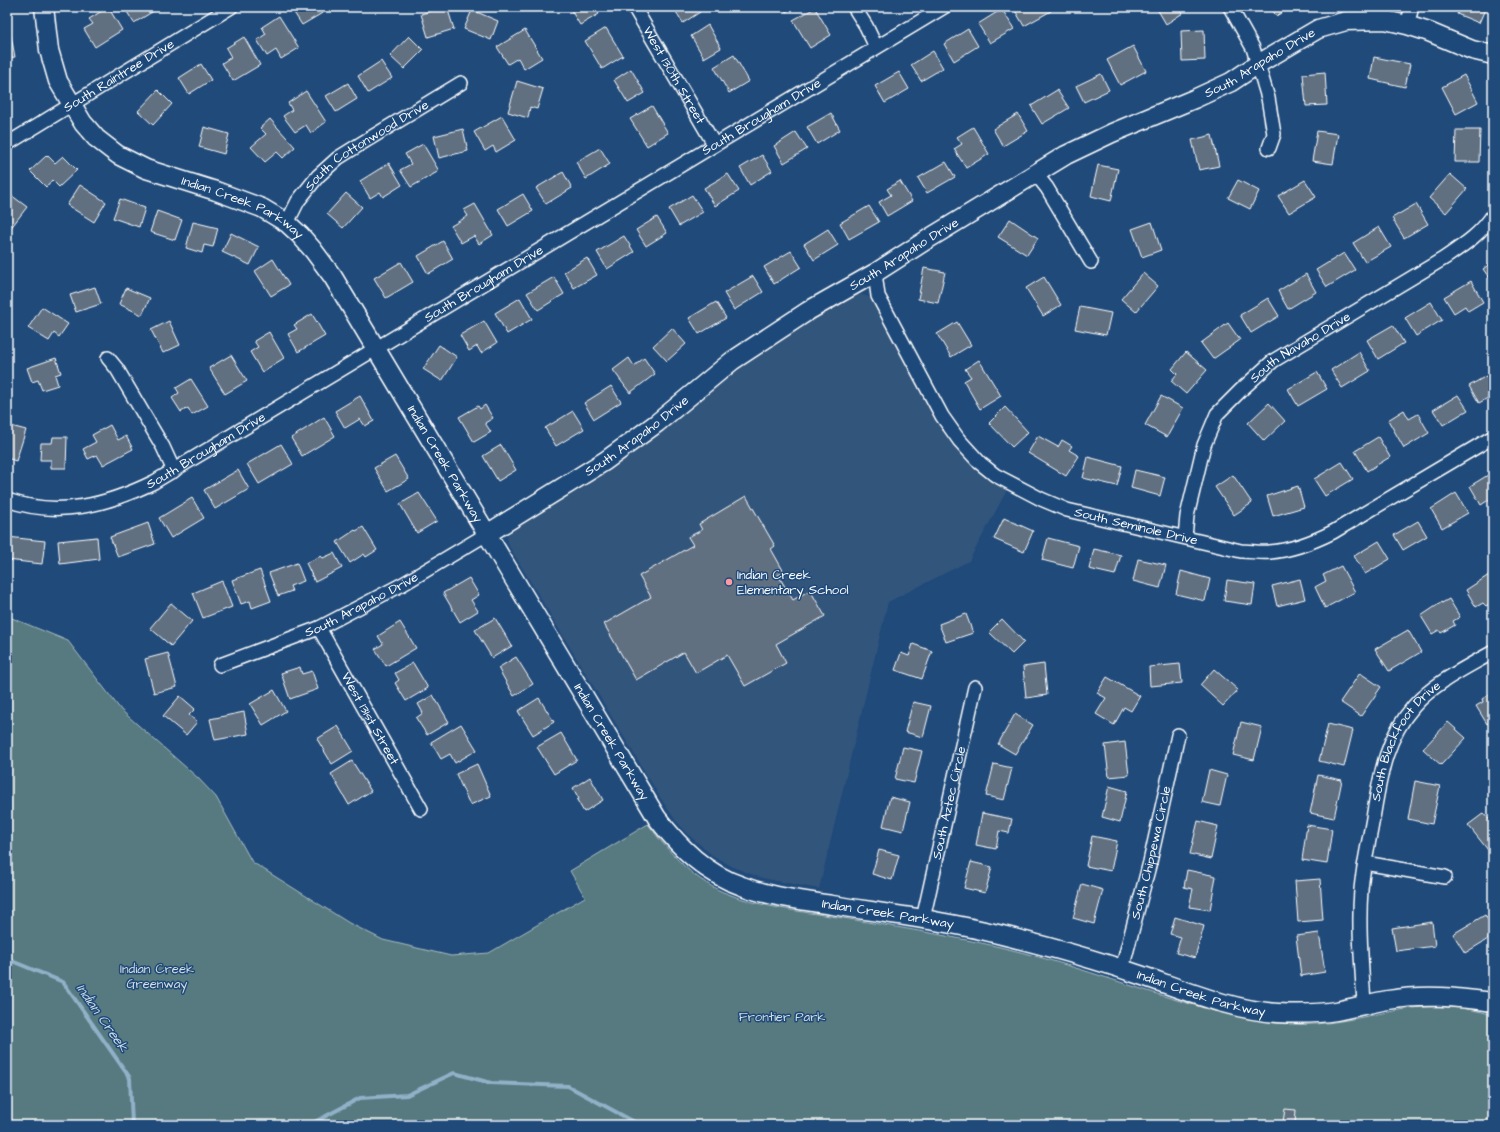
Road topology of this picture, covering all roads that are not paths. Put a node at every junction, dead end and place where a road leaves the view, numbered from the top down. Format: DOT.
graph roads {
  1 [pos="44,7"];
  2 [pos="231,7"];
  3 [pos="634,7"];
  4 [pos="854,7"];
  5 [pos="944,7"];
  6 [pos="1230,7"];
  7 [pos="1412,7"];
  8 [pos="1407,25"];
  9 [pos="876,47"];
  10 [pos="1493,55"];
  11 [pos="1258,64"];
  12 [pos="461,83"];
  13 [pos="71,104"];
  14 [pos="7,144"];
  15 [pos="714,144"];
  16 [pos="1269,148"];
  17 [pos="1036,174"];
  18 [pos="1493,215"];
  19 [pos="286,223"];
  20 [pos="1091,262"];
  21 [pos="875,273"];
  22 [pos="375,349"];
  23 [pos="108,358"];
  24 [pos="1493,437"];
  25 [pos="174,471"];
  26 [pos="7,500"];
  27 [pos="487,534"];
  28 [pos="1185,537"];
  29 [pos="319,628"];
  30 [pos="1493,652"];
  31 [pos="220,665"];
  32 [pos="975,687"];
  33 [pos="1178,735"];
  34 [pos="421,809"];
  35 [pos="1365,863"];
  36 [pos="1445,877"];
  37 [pos="923,919"];
  38 [pos="1122,969"];
  39 [pos="1493,1002"];
  40 [pos="1364,1004"];
  1 -- 13 [label="street, Indian Creek Parkway"];
  2 -- 13 [label="street, South Raintree Drive"];
  3 -- 15 [label="street, West 130th Street"];
  4 -- 9 [label="street"];
  5 -- 9 [label="street, South Brougham Drive"];
  6 -- 11 [label="street"];
  7 -- 8 [label="street"];
  8 -- 10 [label="street, South Arapaho Drive"];
  8 -- 11 [label="street, South Arapaho Drive"];
  9 -- 15 [label="street, South Brougham Drive"];
  11 -- 16 [label="street"];
  11 -- 17 [label="street, South Arapaho Drive"];
  12 -- 19 [label="street, South Cottonwood Drive"];
  13 -- 14 [label="street, South Raintree Drive"];
  13 -- 19 [label="street, Indian Creek Parkway"];
  15 -- 22 [label="street, South Brougham Drive"];
  17 -- 20 [label="street"];
  17 -- 21 [label="street, South Arapaho Drive"];
  18 -- 28 [label="street, South Navaho Drive"];
  19 -- 22 [label="street, Indian Creek Parkway"];
  21 -- 27 [label="street, South Arapaho Drive"];
  21 -- 28 [label="street, South Seminole Drive"];
  22 -- 25 [label="street, South Brougham Drive"];
  22 -- 27 [label="street, Indian Creek Parkway"];
  23 -- 25 [label="street"];
  24 -- 28 [label="street, South Seminole Drive"];
  25 -- 26 [label="street, South Brougham Drive"];
  27 -- 29 [label="street, South Arapaho Drive"];
  27 -- 37 [label="street, Indian Creek Parkway"];
  29 -- 31 [label="street, South Arapaho Drive"];
  29 -- 34 [label="street, West 131st Street"];
  30 -- 35 [label="street, South Blackfoot Drive"];
  32 -- 37 [label="street, South Aztec Circle"];
  33 -- 38 [label="street, South Chippewa Circle"];
  35 -- 36 [label="street"];
  35 -- 40 [label="street, South Blackfoot Drive"];
  37 -- 38 [label="street, Indian Creek Parkway"];
  38 -- 40 [label="street, Indian Creek Parkway"];
  39 -- 40 [label="street, Indian Creek Parkway"];
}
